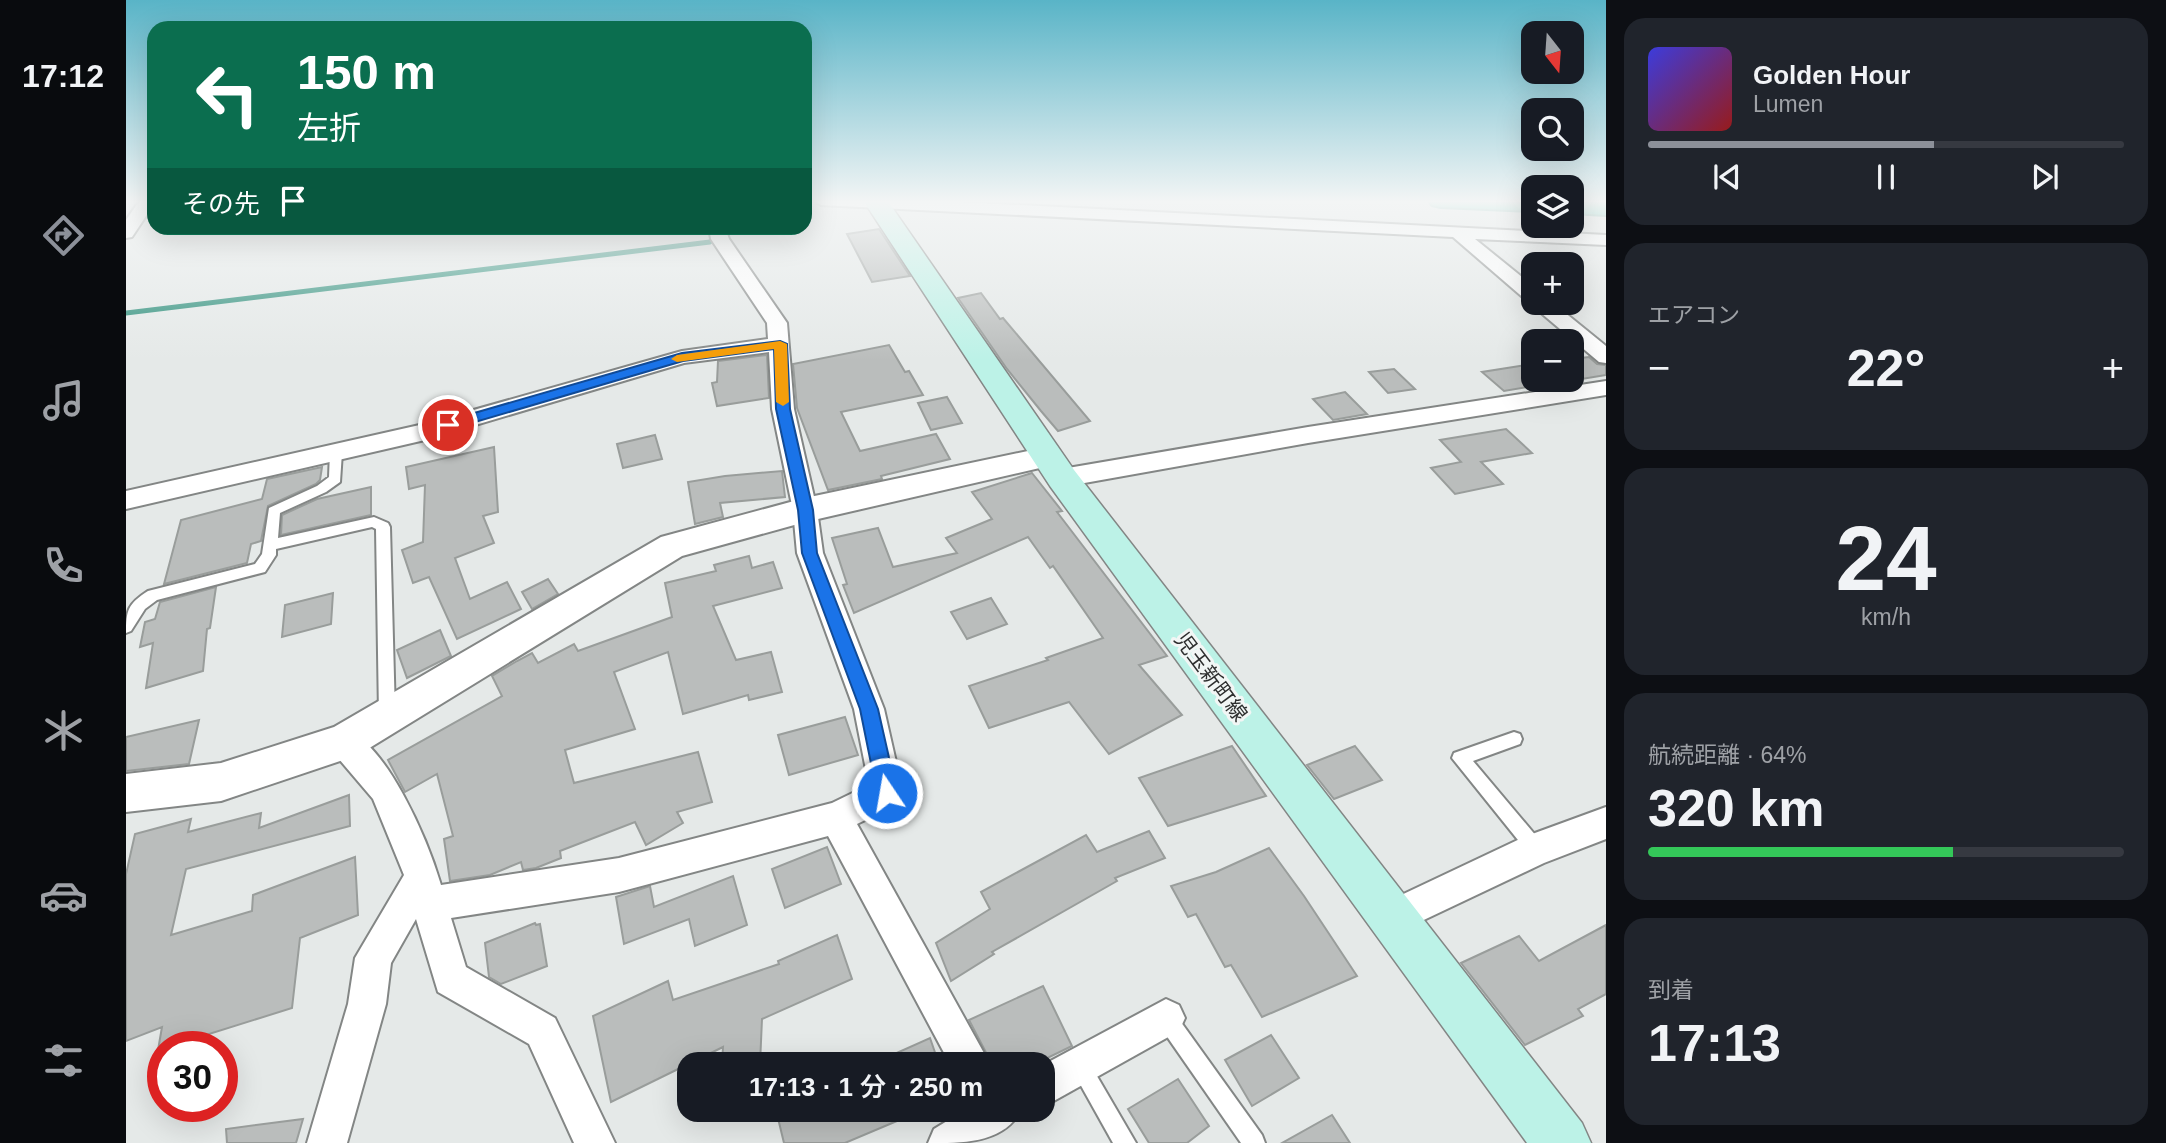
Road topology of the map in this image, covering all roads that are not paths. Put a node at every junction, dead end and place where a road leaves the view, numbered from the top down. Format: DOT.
graph roads {
  1 [pos="730,253"];
  2 [pos="911,253"];
  3 [pos="1482,253"];
  4 [pos="1521,286"];
  5 [pos="1555,315"];
  6 [pos="780,344"];
  7 [pos="1606,357"];
  8 [pos="1606,388"];
  9 [pos="336,452"];
  10 [pos="1055,468"];
  11 [pos="126,500"];
  12 [pos="805,510"];
  13 [pos="270,545"];
  14 [pos="126,627"];
  15 [pos="387,717"];
  16 [pos="1514,738"];
  17 [pos="344,741"];
  18 [pos="126,793"];
  19 [pos="836,818"];
  20 [pos="1606,823"];
  21 [pos="1535,849"];
  22 [pos="426,890"];
  23 [pos="1390,918"];
  24 [pos="1166,1018"];
  25 [pos="964,1052"];
  26 [pos="1080,1066"];
  27 [pos="1055,1080"];
  28 [pos="980,1122"];
  29 [pos="327,1143"];
  30 [pos="595,1143"];
  31 [pos="948,1143"];
  32 [pos="1125,1143"];
  33 [pos="1254,1143"];
  34 [pos="1562,1143"];
  1 -- 6 [label="street"];
  2 -- 10 [label="main road, 児玉新町線"];
  3 -- 4 [label="street"];
  5 -- 7 [label="street"];
  6 -- 9 [label="street"];
  6 -- 12 [label="street"];
  8 -- 10 [label="street"];
  9 -- 11 [label="street"];
  9 -- 13 [label="lane"];
  10 -- 12 [label="street"];
  10 -- 23 [label="main road, 児玉新町線"];
  12 -- 15 [label="street"];
  12 -- 19 [label="street"];
  13 -- 14 [label="lane"];
  13 -- 15 [label="lane"];
  15 -- 17 [label="street"];
  16 -- 21 [label="lane"];
  17 -- 18 [label="street"];
  17 -- 22 [label="street"];
  19 -- 22 [label="street"];
  19 -- 25 [label="street"];
  20 -- 21 [label="street"];
  21 -- 23 [label="street"];
  22 -- 29 [label="street"];
  22 -- 30 [label="street"];
  23 -- 34 [label="main road, 児玉新町線"];
  24 -- 26 [label="street"];
  24 -- 33 [label="lane"];
  26 -- 27 [label="street"];
  26 -- 32 [label="lane"];
  28 -- 31 [label="street"];
}
